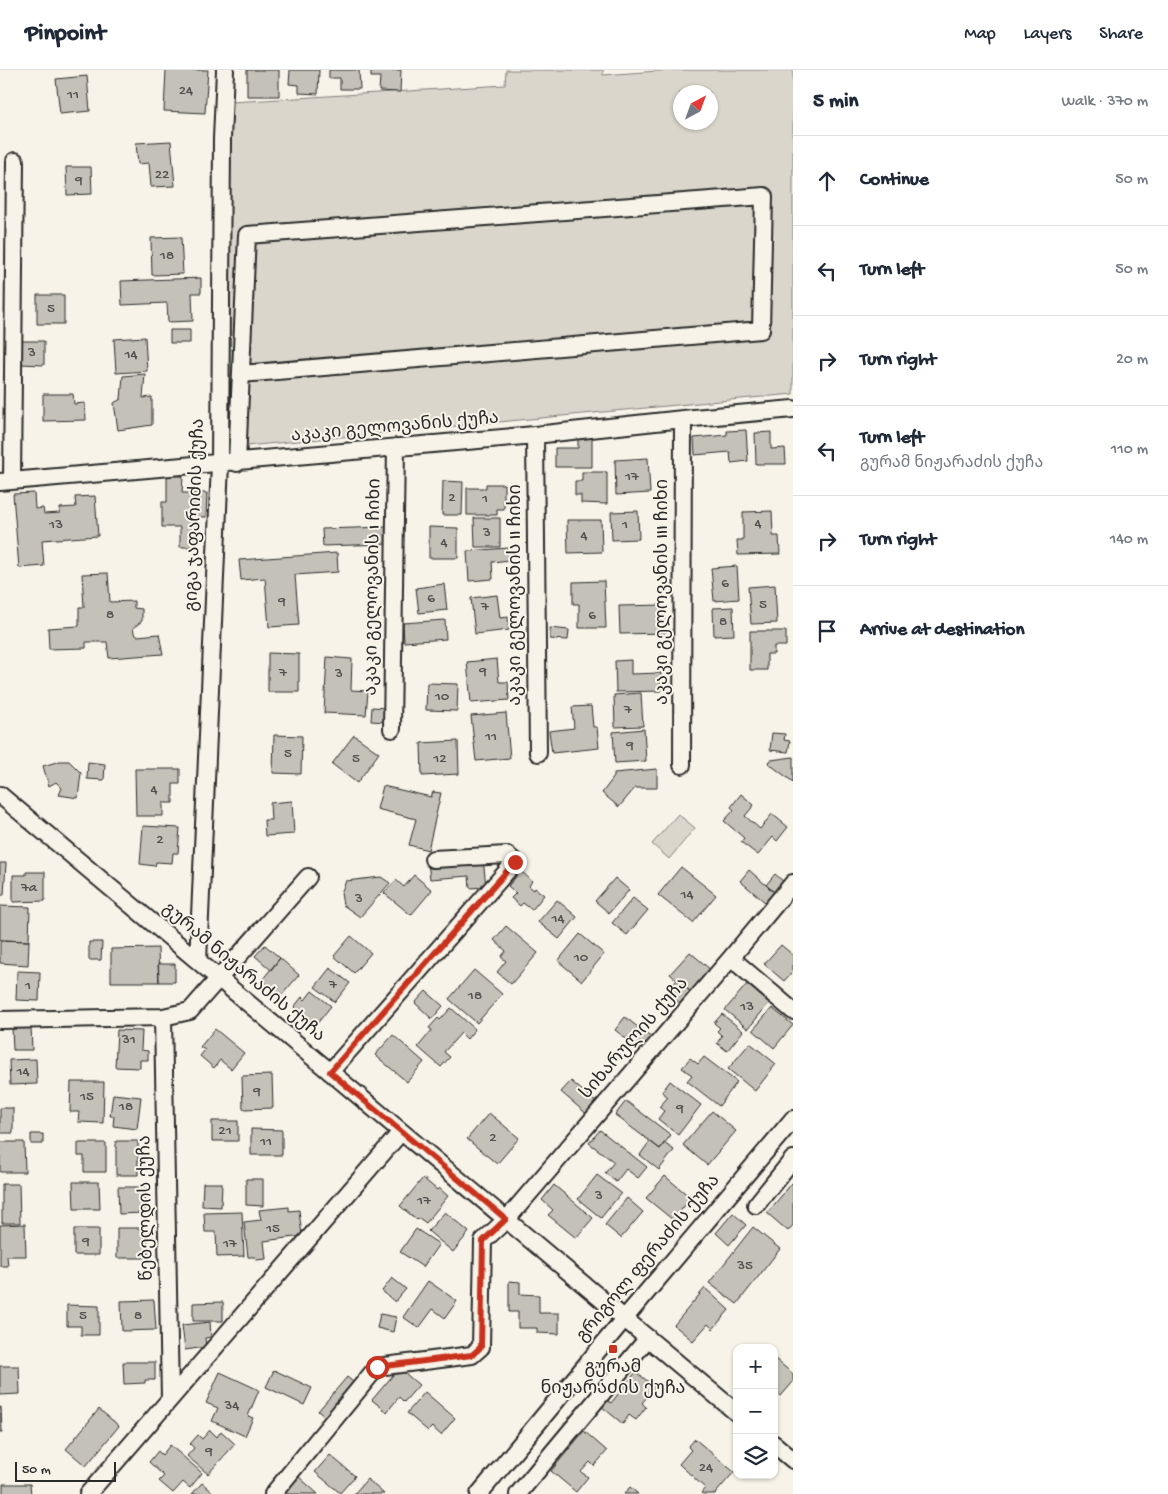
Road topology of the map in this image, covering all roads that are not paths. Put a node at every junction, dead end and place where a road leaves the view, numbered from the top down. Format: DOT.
graph roads {
  1 [pos="225,70"];
  2 [pos="15,161"];
  3 [pos="241,374"];
  4 [pos="793,410"];
  5 [pos="683,419"];
  6 [pos="535,436"];
  7 [pos="396,447"];
  8 [pos="237,463"];
  9 [pos="220,464"];
  10 [pos="6,482"];
  11 [pos="392,729"];
  12 [pos="538,753"];
  13 [pos="682,765"];
  14 [pos="0,795"];
  15 [pos="433,860"];
  16 [pos="308,877"];
  17 [pos="793,883"];
  18 [pos="731,958"];
  19 [pos="198,961"];
  20 [pos="219,978"];
  21 [pos="793,1011"];
  22 [pos="162,1017"];
  23 [pos="0,1020"];
  24 [pos="330,1072"];
  25 [pos="793,1119"];
  26 [pos="401,1132"];
  27 [pos="793,1159"];
  28 [pos="756,1205"];
  29 [pos="506,1219"];
  30 [pos="624,1319"];
  31 [pos="648,1338"];
  32 [pos="170,1398"];
  33 [pos="733,1409"];
  34 [pos="778,1447"];
  35 [pos="793,1460"];
  36 [pos="88,1494"];
  37 [pos="273,1494"];
  38 [pos="479,1494"];
  39 [pos="518,1494"];
  1 -- 9 [label="street, გიგა ჯაფარიძის ქუჩა"];
  2 -- 10 [label="street"];
  3 -- 3 [label="street"];
  3 -- 8 [label="street"];
  4 -- 5 [label="street, აკაკი გელოვანის ქუჩა"];
  5 -- 6 [label="street, აკაკი გელოვანის ქუჩა"];
  5 -- 13 [label="street, აკაკი გელოვანის III ჩიხი"];
  6 -- 7 [label="street, აკაკი გელოვანის ქუჩა"];
  6 -- 12 [label="street, აკაკი გელოვანის II ჩიხი"];
  7 -- 8 [label="street, აკაკი გელოვანის ქუჩა"];
  7 -- 11 [label="street, აკაკი გელოვანის I ჩიხი"];
  8 -- 9 [label="street, აკაკი გელოვანის ქუჩა"];
  9 -- 10 [label="street, აკაკი გელოვანის ქუჩა"];
  9 -- 19 [label="street, გიგა ჯაფარიძის ქუჩა"];
  14 -- 19 [label="street, გურამ ნიჟარაძის ქუჩა"];
  15 -- 24 [label="street"];
  16 -- 20 [label="street"];
  17 -- 18 [label="street, სიხარულის ქუჩა"];
  18 -- 21 [label="street"];
  18 -- 29 [label="street, სიხარულის ქუჩა"];
  19 -- 20 [label="street, გურამ ნიჟარაძის ქუჩა"];
  20 -- 22 [label="street"];
  20 -- 24 [label="street, გურამ ნიჟარაძის ქუჩა"];
  22 -- 23 [label="street"];
  22 -- 32 [label="street, წებელდის ქუჩა"];
  24 -- 26 [label="street, გურამ ნიჟარაძის ქუჩა"];
  25 -- 30 [label="street, გრიგოლ ფერაძის ქუჩა"];
  26 -- 29 [label="street, გურამ ნიჟარაძის ქუჩა"];
  26 -- 32 [label="street"];
  27 -- 28 [label="street"];
  29 -- 30 [label="street, გურამ ნიჟარაძის ქუჩა"];
  29 -- 37 [label="street, სიხარულის ქუჩა"];
  30 -- 31 [label="street, გურამ ნიჟარაძის ქუჩა"];
  30 -- 38 [label="street, გრიგოლ ფერაძის ქუჩა"];
  31 -- 33 [label="street, გურამ ნიჟარაძის ქუჩა"];
  31 -- 39 [label="street"];
  32 -- 36 [label="street"];
  34 -- 35 [label="street"];
}
